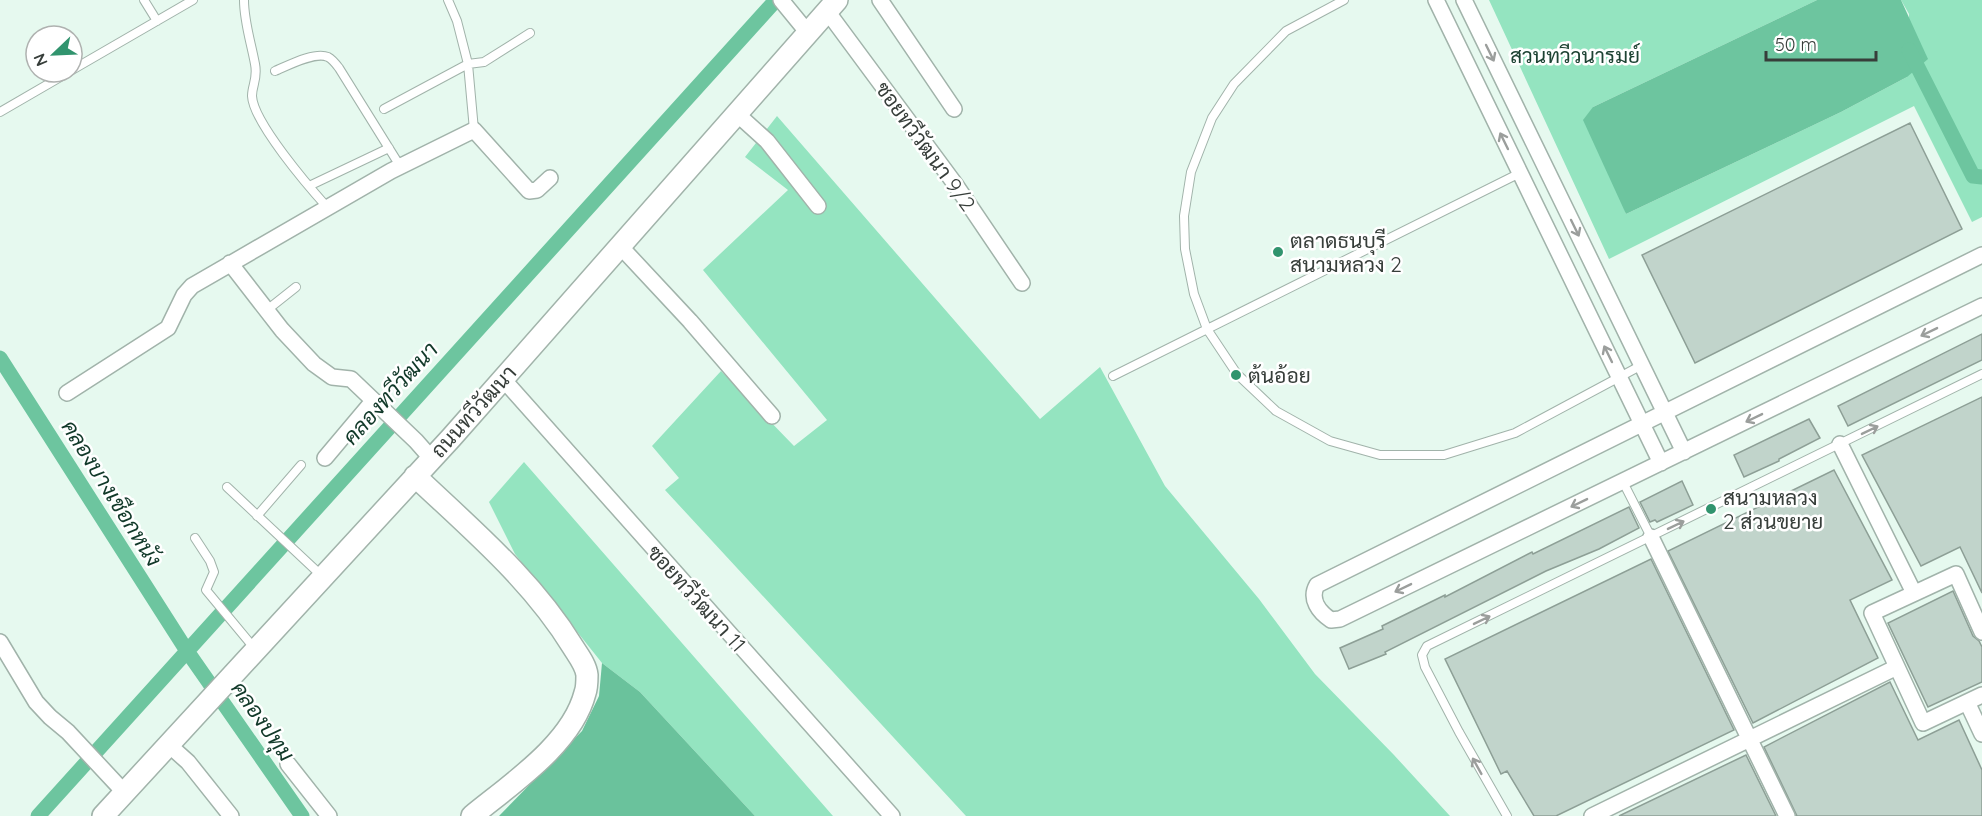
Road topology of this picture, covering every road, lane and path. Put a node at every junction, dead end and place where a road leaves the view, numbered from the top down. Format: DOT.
graph roads {
  1 [pos="144,0"];
  2 [pos="193,0"];
  3 [pos="244,0"];
  4 [pos="447,0"];
  5 [pos="880,0"];
  6 [pos="1344,0"];
  7 [pos="1436,0"];
  8 [pos="1464,0"];
  9 [pos="786,6"];
  10 [pos="832,6"];
  11 [pos="157,21"];
  12 [pos="530,33"];
  13 [pos="808,33"];
  14 [pos="84,63"];
  15 [pos="468,64"];
  16 [pos="275,71"];
  17 [pos="48,84"];
  18 [pos="384,109"];
  19 [pos="954,109"];
  20 [pos="0,112"];
  21 [pos="736,113"];
  22 [pos="474,130"];
  23 [pos="389,148"];
  24 [pos="400,166"];
  25 [pos="1520,173"];
  26 [pos="550,178"];
  27 [pos="309,186"];
  28 [pos="818,206"];
  29 [pos="327,207"];
  30 [pos="620,246"];
  31 [pos="1982,255"];
  32 [pos="230,263"];
  33 [pos="1022,283"];
  34 [pos="296,287"];
  35 [pos="1982,306"];
  36 [pos="267,310"];
  37 [pos="1208,329"];
  38 [pos="1642,365"];
  39 [pos="1982,374"];
  40 [pos="1113,376"];
  41 [pos="1619,377"];
  42 [pos="503,379"];
  43 [pos="67,393"];
  44 [pos="374,402"];
  45 [pos="1665,412"];
  46 [pos="772,416"];
  47 [pos="1642,424"];
  48 [pos="1840,444"];
  49 [pos="1684,452"];
  50 [pos="325,458"];
  51 [pos="431,458"];
  52 [pos="1661,464"];
  53 [pos="301,465"];
  54 [pos="416,476"];
  55 [pos="1623,482"];
  56 [pos="227,488"];
  57 [pos="257,516"];
  58 [pos="1651,537"];
  59 [pos="195,538"];
  60 [pos="323,577"];
  61 [pos="1914,594"];
  62 [pos="1981,627"];
  63 [pos="0,642"];
  64 [pos="256,650"];
  65 [pos="1897,667"];
  66 [pos="1982,696"];
  67 [pos="1967,702"];
  68 [pos="1982,734"];
  69 [pos="1749,739"];
  70 [pos="169,744"];
  71 [pos="288,764"];
  72 [pos="124,792"];
  73 [pos="103,816"];
  74 [pos="231,816"];
  75 [pos="329,816"];
  76 [pos="472,816"];
  77 [pos="892,816"];
  78 [pos="1507,816"];
  79 [pos="1592,816"];
  80 [pos="1787,816"];
  1 -- 11 [label="lane"];
  2 -- 11 [label="lane"];
  3 -- 27 [label="lane"];
  4 -- 15 [label="lane"];
  5 -- 19 [label="street"];
  6 -- 37 [label="lane"];
  25 -- 7 [label="street, one-way"];
  8 -- 38 [label="street, one-way"];
  9 -- 13 [label="street"];
  10 -- 13 [label="main road, ถนนทวีวัฒนา"];
  10 -- 33 [label="street, ซอยทวีวัฒนา 9/2"];
  11 -- 14 [label="lane"];
  12 -- 15 [label="lane"];
  13 -- 21 [label="main road, ถนนทวีวัฒนา"];
  15 -- 18 [label="lane"];
  15 -- 22 [label="lane"];
  16 -- 23 [label="lane"];
  17 -- 20 [label="lane"];
  21 -- 28 [label="street"];
  21 -- 30 [label="main road, ถนนทวีวัฒนา"];
  22 -- 24 [label="street"];
  22 -- 26 [label="street"];
  23 -- 24 [label="lane"];
  23 -- 27 [label="lane"];
  24 -- 29 [label="street"];
  25 -- 37 [label="lane"];
  41 -- 25 [label="street, one-way"];
  27 -- 29 [label="lane"];
  29 -- 32 [label="street"];
  30 -- 42 [label="main road, ถนนทวีวัฒนา"];
  30 -- 46 [label="street"];
  31 -- 45 [label="street"];
  32 -- 36 [label="street"];
  32 -- 43 [label="street"];
  34 -- 36 [label="lane"];
  35 -- 49 [label="street, one-way"];
  36 -- 44 [label="street"];
  37 -- 40 [label="lane"];
  37 -- 41 [label="lane"];
  38 -- 41 [label="lane"];
  38 -- 45 [label="street"];
  48 -- 39 [label="lane, one-way"];
  41 -- 47 [label="street"];
  42 -- 51 [label="main road, ถนนทวีวัฒนา"];
  42 -- 77 [label="street, ซอยทวีวัฒนา 11"];
  44 -- 50 [label="street"];
  44 -- 51 [label="street"];
  45 -- 47 [label="street"];
  45 -- 49 [label="street"];
  47 -- 52 [label="street"];
  55 -- 47 [label="street, one-way"];
  58 -- 48 [label="lane, one-way"];
  48 -- 61 [label="street"];
  49 -- 52 [label="street"];
  51 -- 54 [label="main road, ถนนทวีวัฒนา"];
  52 -- 55 [label="street"];
  53 -- 57 [label="lane"];
  54 -- 60 [label="main road, ถนนทวีวัฒนา"];
  54 -- 76 [label="main road"];
  55 -- 58 [label="lane"];
  56 -- 57 [label="lane"];
  57 -- 60 [label="lane"];
  58 -- 69 [label="street"];
  78 -- 58 [label="lane, one-way"];
  59 -- 64 [label="lane"];
  60 -- 64 [label="main road, ถนนทวีวัฒนา"];
  61 -- 62 [label="street"];
  61 -- 65 [label="street"];
  63 -- 72 [label="street"];
  64 -- 70 [label="main road, ถนนทวีวัฒนา"];
  65 -- 67 [label="street"];
  65 -- 69 [label="street"];
  66 -- 67 [label="street"];
  67 -- 68 [label="street"];
  69 -- 79 [label="street"];
  69 -- 80 [label="street"];
  70 -- 72 [label="main road, ถนนทวีวัฒนา"];
  70 -- 74 [label="street"];
  71 -- 75 [label="street"];
  72 -- 73 [label="main road, ถนนทวีวัฒนา"];
}
